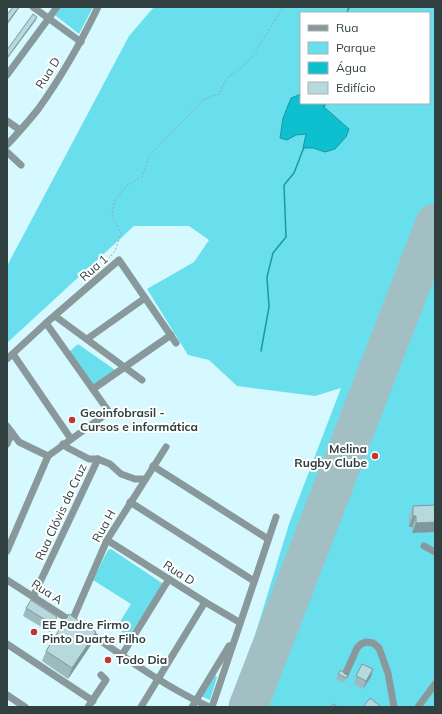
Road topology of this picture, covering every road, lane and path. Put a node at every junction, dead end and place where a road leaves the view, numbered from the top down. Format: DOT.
graph roads {
  1 [pos="33,7"];
  2 [pos="57,7"];
  3 [pos="98,7"];
  4 [pos="283,7"];
  5 [pos="48,18"];
  6 [pos="81,42"];
  7 [pos="7,75"];
  8 [pos="7,121"];
  9 [pos="20,130"];
  10 [pos="7,145"];
  11 [pos="7,152"];
  12 [pos="21,165"];
  13 [pos="101,267"];
  14 [pos="145,298"];
  15 [pos="55,316"];
  16 [pos="46,323"];
  17 [pos="170,335"];
  18 [pos="88,339"];
  19 [pos="176,343"];
  20 [pos="13,354"];
  21 [pos="7,359"];
  22 [pos="124,367"];
  23 [pos="142,380"];
  24 [pos="93,389"];
  25 [pos="7,426"];
  26 [pos="12,433"];
  27 [pos="71,438"];
  28 [pos="7,444"];
  29 [pos="63,444"];
  30 [pos="166,447"];
  31 [pos="48,456"];
  32 [pos="98,459"];
  33 [pos="153,466"];
  34 [pos="145,479"];
  35 [pos="130,502"];
  36 [pos="276,516"];
  37 [pos="268,539"];
  38 [pos="107,540"];
  39 [pos="424,546"];
  40 [pos="7,551"];
  41 [pos="435,552"];
  42 [pos="168,579"];
  43 [pos="7,580"];
  44 [pos="254,581"];
  45 [pos="33,597"];
  46 [pos="205,602"];
  47 [pos="239,622"];
  48 [pos="78,626"];
  49 [pos="236,634"];
  50 [pos="7,644"];
  51 [pos="122,656"];
  52 [pos="101,675"];
  53 [pos="345,675"];
  54 [pos="159,679"];
  55 [pos="435,684"];
  56 [pos="7,695"];
  57 [pos="91,704"];
  58 [pos="194,704"];
  59 [pos="25,707"];
  60 [pos="141,707"];
  61 [pos="210,707"];
  62 [pos="394,707"];
  63 [pos="418,707"];
  1 -- 5 [label="street"];
  2 -- 5 [label="street"];
  3 -- 6 [label="street, Rua D"];
  4 -- 13 [label="path"];
  5 -- 6 [label="street"];
  5 -- 7 [label="street"];
  6 -- 9 [label="street, Rua D"];
  8 -- 9 [label="street"];
  9 -- 10 [label="street, Rua D"];
  11 -- 12 [label="street"];
  14 -- 15 [label="street, Rua 1"];
  14 -- 17 [label="street, Rua 1"];
  14 -- 18 [label="street"];
  15 -- 16 [label="street, Rua 1"];
  15 -- 18 [label="street"];
  16 -- 20 [label="street, Rua 1"];
  16 -- 24 [label="street"];
  17 -- 19 [label="street, Rua 1"];
  17 -- 22 [label="street"];
  18 -- 22 [label="street"];
  20 -- 21 [label="street, Rua 1"];
  20 -- 27 [label="street"];
  22 -- 23 [label="street"];
  22 -- 24 [label="street"];
  24 -- 27 [label="street"];
  25 -- 26 [label="street"];
  26 -- 28 [label="street"];
  26 -- 31 [label="street"];
  27 -- 29 [label="street"];
  29 -- 31 [label="street"];
  29 -- 32 [label="street"];
  30 -- 33 [label="street, Rua H"];
  31 -- 40 [label="street"];
  32 -- 34 [label="street"];
  32 -- 45 [label="street, Rua Clóvis da Cruz"];
  33 -- 34 [label="street, Rua H"];
  33 -- 37 [label="street"];
  34 -- 35 [label="street, Rua H"];
  35 -- 38 [label="street, Rua H"];
  35 -- 44 [label="street"];
  36 -- 37 [label="street, Rua A"];
  37 -- 44 [label="street, Rua A"];
  38 -- 42 [label="street, Rua D"];
  38 -- 48 [label="street, Rua H"];
  39 -- 41 [label="street"];
  42 -- 46 [label="street, Rua D"];
  42 -- 51 [label="street"];
  43 -- 45 [label="street, Rua A"];
  44 -- 47 [label="street, Rua A"];
  45 -- 48 [label="street, Rua A"];
  46 -- 47 [label="street, Rua D"];
  46 -- 54 [label="street"];
  47 -- 49 [label="street, Rua A"];
  48 -- 51 [label="street, Rua A"];
  49 -- 58 [label="street, Rua A"];
  49 -- 61 [label="street, Rua A"];
  50 -- 57 [label="street"];
  51 -- 54 [label="street, Rua A"];
  52 -- 57 [label="street"];
  53 -- 62 [label="street"];
  54 -- 58 [label="street, Rua A"];
  54 -- 60 [label="street"];
  55 -- 63 [label="street"];
  56 -- 59 [label="street"];
  58 -- 61 [label="street, Rua A"];
}
